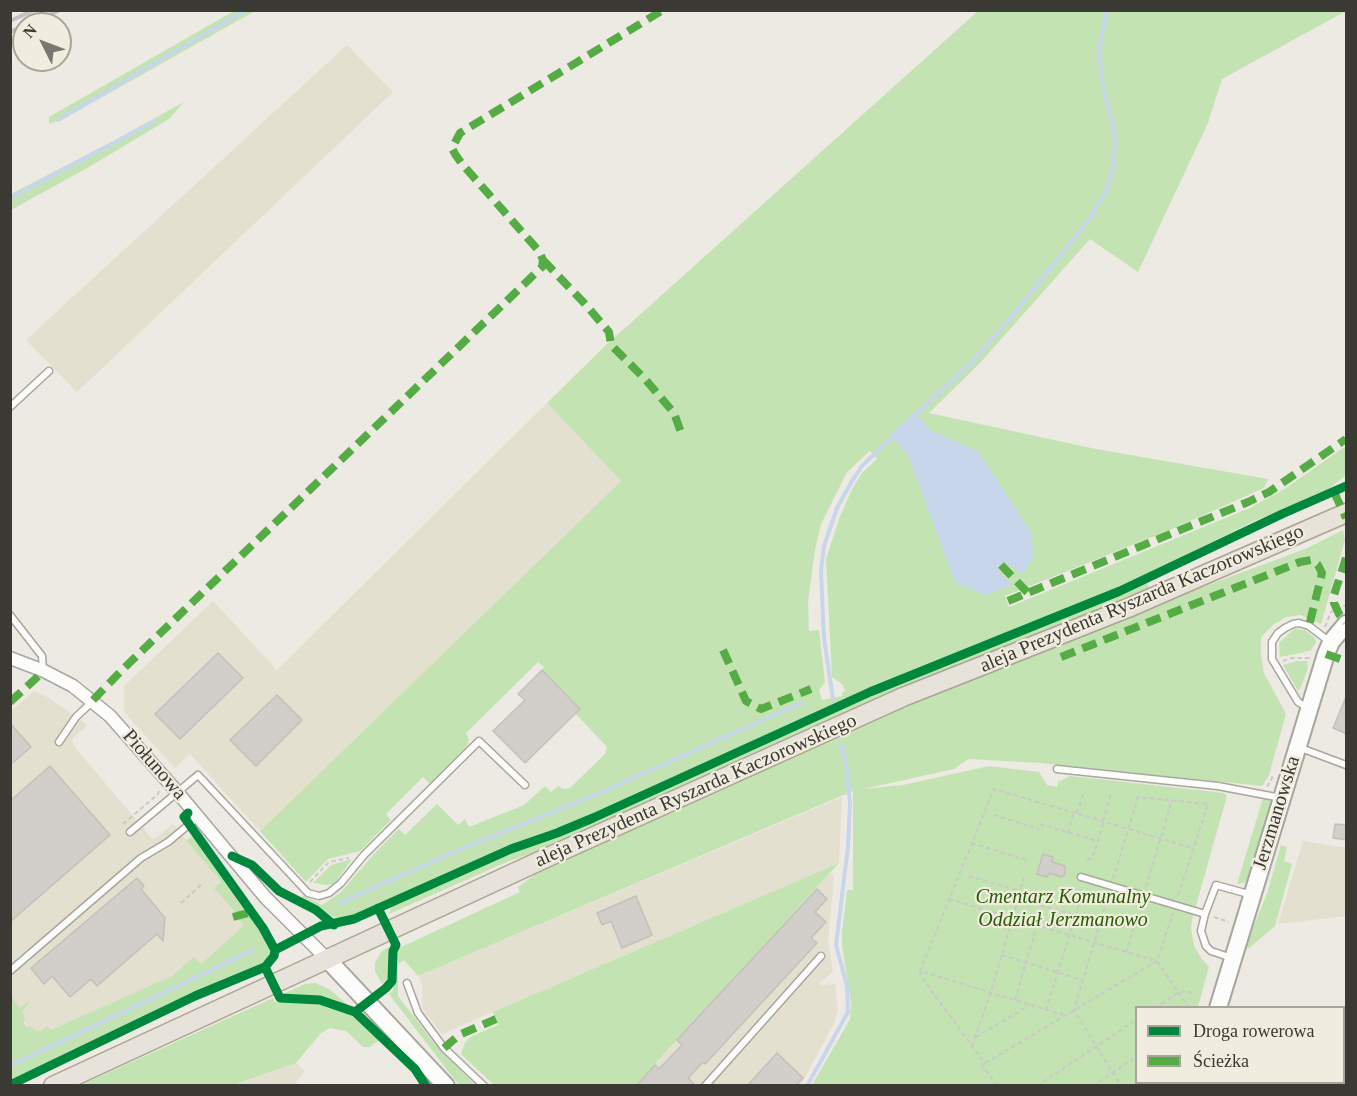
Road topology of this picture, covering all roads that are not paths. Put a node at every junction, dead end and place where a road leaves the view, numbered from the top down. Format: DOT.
graph roads {
  1 [pos="49,371"];
  2 [pos="10,406"];
  3 [pos="1347,513"];
  4 [pos="10,615"];
  5 [pos="1347,624"];
  6 [pos="1328,635"];
  7 [pos="10,658"];
  8 [pos="44,671"];
  9 [pos="93,700"];
  10 [pos="1309,709"];
  11 [pos="59,742"];
  12 [pos="1297,747"];
  13 [pos="1347,765"];
  14 [pos="1057,769"];
  15 [pos="525,785"];
  16 [pos="178,793"];
  17 [pos="1282,798"];
  18 [pos="199,817"];
  19 [pos="130,832"];
  20 [pos="1081,877"];
  21 [pos="1252,895"];
  22 [pos="1205,914"];
  23 [pos="821,956"];
  24 [pos="1232,958"];
  25 [pos="328,960"];
  26 [pos="10,971"];
  27 [pos="407,983"];
  28 [pos="1219,1006"];
  29 [pos="53,1086"];
  30 [pos="446,1086"];
  31 [pos="484,1086"];
  32 [pos="705,1086"];
  1 -- 2 [label="lane"];
  3 -- 25 [label="main road, aleja Prezydenta Ryszarda Kaczorowskiego"];
  4 -- 8 [label="lane"];
  5 -- 6 [label="street, Jerzmanowska"];
  6 -- 10 [label="street, Jerzmanowska"];
  6 -- 10 [label="lane"];
  7 -- 8 [label="street, Piołunowa"];
  8 -- 9 [label="street, Piołunowa"];
  9 -- 11 [label="lane"];
  9 -- 16 [label="street, Piołunowa"];
  10 -- 12 [label="street, Jerzmanowska"];
  12 -- 13 [label="lane"];
  12 -- 17 [label="street, Jerzmanowska"];
  14 -- 17 [label="lane"];
  15 -- 16 [label="lane"];
  16 -- 18 [label="street, Piołunowa"];
  16 -- 19 [label="lane"];
  17 -- 21 [label="street, Jerzmanowska"];
  18 -- 25 [label="street, Piołunowa"];
  18 -- 26 [label="lane"];
  20 -- 22 [label="lane"];
  21 -- 22 [label="lane"];
  21 -- 24 [label="street, Jerzmanowska"];
  22 -- 24 [label="lane"];
  23 -- 32 [label="lane"];
  24 -- 28 [label="street, Jerzmanowska"];
  25 -- 29 [label="main road, aleja Prezydenta Ryszarda Kaczorowskiego"];
  25 -- 30 [label="street, Piołunowa"];
  27 -- 31 [label="lane"];
}
